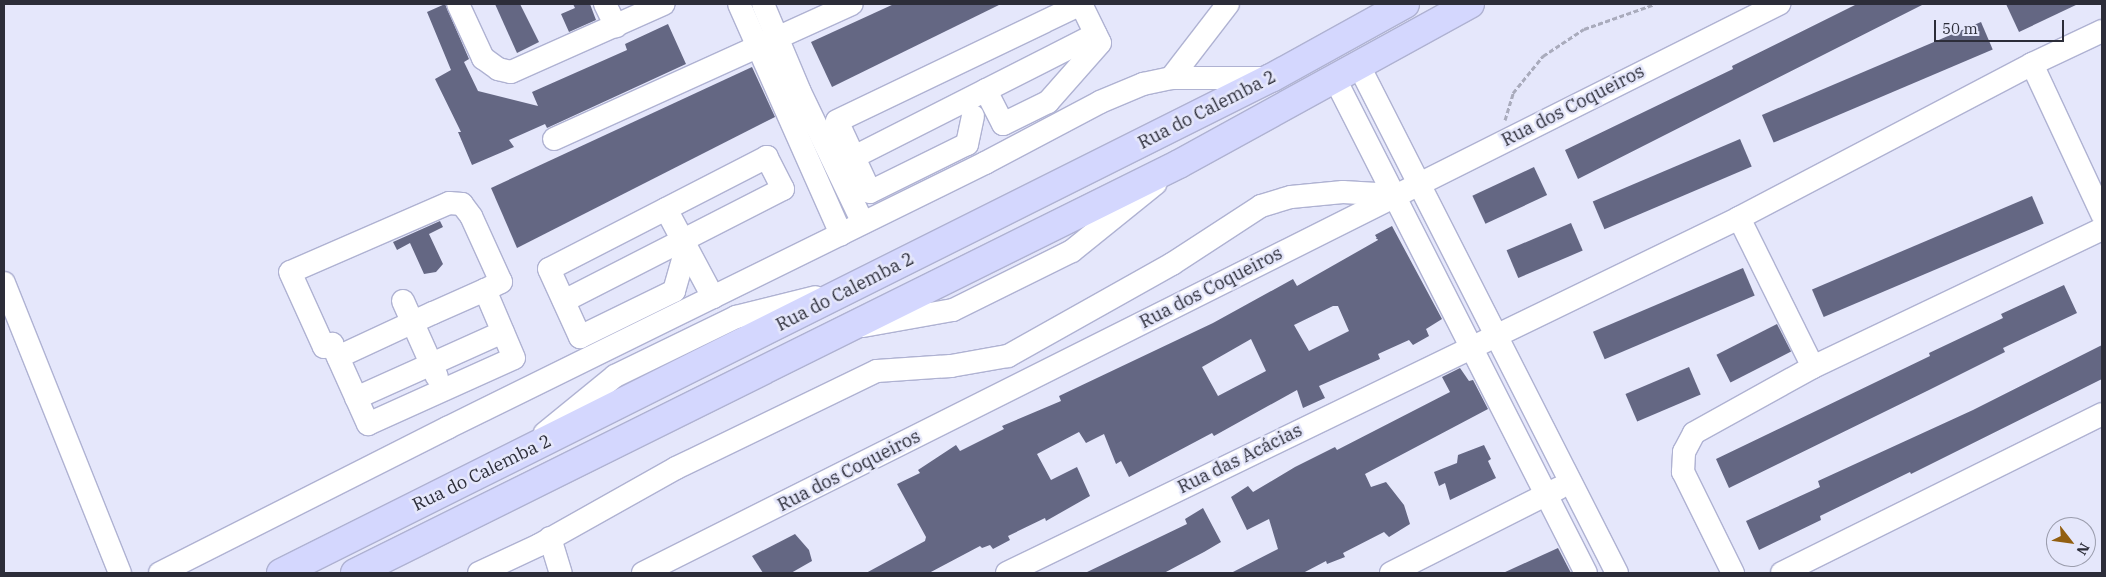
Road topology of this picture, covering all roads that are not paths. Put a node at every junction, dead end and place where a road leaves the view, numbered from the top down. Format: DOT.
graph roads {
  1 [pos="458,4"];
  2 [pos="605,4"];
  3 [pos="664,4"];
  4 [pos="739,4"];
  5 [pos="763,4"];
  6 [pos="852,4"];
  7 [pos="1228,4"];
  8 [pos="1405,4"];
  9 [pos="1470,4"];
  10 [pos="1779,4"];
  11 [pos="616,27"];
  12 [pos="2102,31"];
  13 [pos="1096,34"];
  14 [pos="768,42"];
  15 [pos="954,64"];
  16 [pos="1358,64"];
  17 [pos="2032,64"];
  18 [pos="1334,77"];
  19 [pos="1171,78"];
  20 [pos="1271,78"];
  21 [pos="977,102"];
  22 [pos="554,139"];
  23 [pos="1008,151"];
  24 [pos="854,157"];
  25 [pos="985,163"];
  26 [pos="1419,184"];
  27 [pos="1395,196"];
  28 [pos="666,209"];
  29 [pos="2102,214"];
  30 [pos="1739,218"];
  31 [pos="863,223"];
  32 [pos="2102,229"];
  33 [pos="841,234"];
  34 [pos="682,249"];
  35 [pos="4,283"];
  36 [pos="485,290"];
  37 [pos="706,300"];
  38 [pos="564,302"];
  39 [pos="410,315"];
  40 [pos="503,332"];
  41 [pos="1496,334"];
  42 [pos="1473,345"];
  43 [pos="338,357"];
  44 [pos="432,364"];
  45 [pos="1812,367"];
  46 [pos="443,392"];
  47 [pos="356,398"];
  48 [pos="2102,414"];
  49 [pos="455,424"];
  50 [pos="1569,482"];
  51 [pos="1547,495"];
  52 [pos="550,538"];
  53 [pos="120,573"];
  54 [pos="160,573"];
  55 [pos="281,573"];
  56 [pos="355,573"];
  57 [pos="479,573"];
  58 [pos="561,573"];
  59 [pos="643,573"];
  60 [pos="1007,573"];
  61 [pos="1391,573"];
  62 [pos="1586,573"];
  63 [pos="1616,573"];
  64 [pos="1733,573"];
  65 [pos="1782,573"];
  1 -- 11 [label="street"];
  2 -- 11 [label="street"];
  3 -- 11 [label="street"];
  4 -- 14 [label="street"];
  5 -- 14 [label="street"];
  6 -- 14 [label="street"];
  7 -- 19 [label="street"];
  8 -- 20 [label="main road, Rua do Calemba 2"];
  9 -- 16 [label="main road, Rua do Calemba 2"];
  10 -- 26 [label="street, Rua dos Coqueiros"];
  12 -- 17 [label="street, Rua das Acácias"];
  13 -- 15 [label="street"];
  13 -- 21 [label="street"];
  13 -- 21 [label="street"];
  14 -- 22 [label="street"];
  14 -- 31 [label="street"];
  14 -- 33 [label="street"];
  15 -- 21 [label="street"];
  15 -- 24 [label="street"];
  16 -- 18 [label="main road, Rua do Calemba 2"];
  16 -- 26 [label="street"];
  17 -- 29 [label="street"];
  17 -- 30 [label="street, Rua das Acácias"];
  18 -- 27 [label="street"];
  18 -- 56 [label="main road, Rua do Calemba 2"];
  19 -- 20 [label="street"];
  19 -- 23 [label="street"];
  20 -- 55 [label="main road, Rua do Calemba 2"];
  21 -- 23 [label="street"];
  21 -- 24 [label="street"];
  21 -- 24 [label="street"];
  21 -- 25 [label="street"];
  23 -- 25 [label="street"];
  25 -- 31 [label="street"];
  26 -- 27 [label="street, Rua dos Coqueiros"];
  26 -- 41 [label="street"];
  27 -- 42 [label="street"];
  27 -- 52 [label="street"];
  27 -- 59 [label="street, Rua dos Coqueiros"];
  28 -- 34 [label="street"];
  28 -- 34 [label="street"];
  28 -- 38 [label="street"];
  30 -- 41 [label="street, Rua das Acácias"];
  30 -- 45 [label="street"];
  31 -- 33 [label="street"];
  32 -- 45 [label="street"];
  33 -- 37 [label="street"];
  34 -- 37 [label="street"];
  34 -- 38 [label="street"];
  34 -- 38 [label="street"];
  35 -- 53 [label="street"];
  36 -- 39 [label="street"];
  36 -- 40 [label="street"];
  36 -- 43 [label="street"];
  37 -- 49 [label="street"];
  39 -- 43 [label="street"];
  39 -- 44 [label="street"];
  40 -- 44 [label="street"];
  40 -- 46 [label="street"];
  41 -- 42 [label="street, Rua das Acácias"];
  41 -- 50 [label="street"];
  42 -- 51 [label="street"];
  42 -- 60 [label="street, Rua das Acácias"];
  43 -- 47 [label="street"];
  44 -- 46 [label="street"];
  44 -- 47 [label="street"];
  45 -- 64 [label="street"];
  46 -- 47 [label="street"];
  46 -- 49 [label="street"];
  48 -- 65 [label="street"];
  49 -- 54 [label="street"];
  50 -- 51 [label="street"];
  50 -- 63 [label="street"];
  51 -- 61 [label="street"];
  51 -- 62 [label="street"];
  52 -- 57 [label="street"];
  52 -- 58 [label="street"];
}
